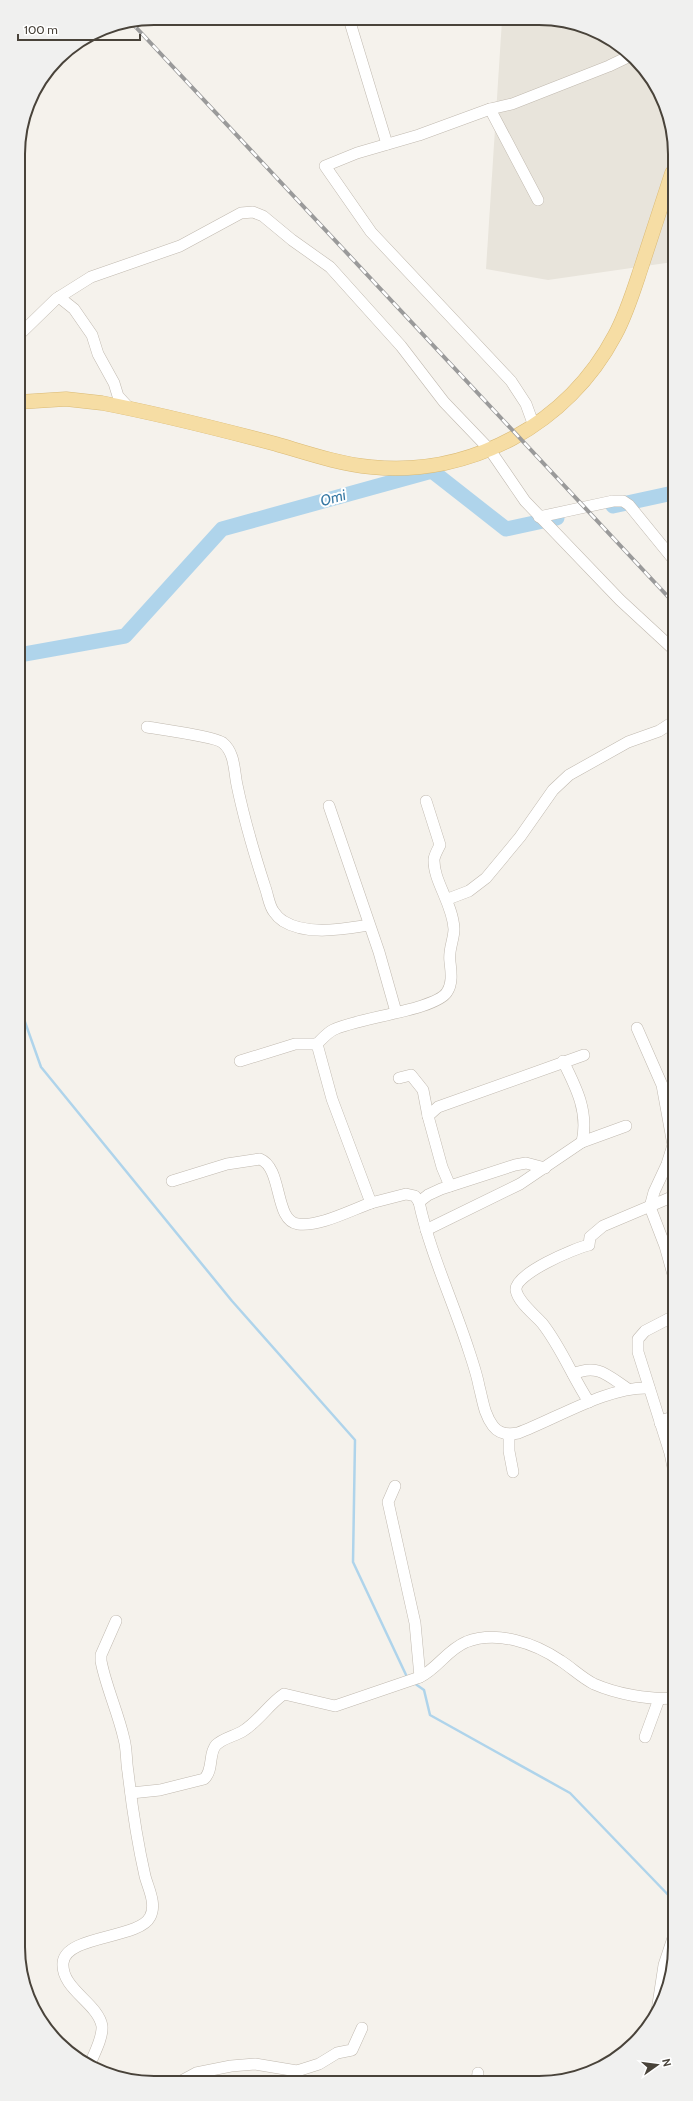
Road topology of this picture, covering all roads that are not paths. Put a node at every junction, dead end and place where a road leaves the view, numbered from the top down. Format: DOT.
graph roads {
  1 [pos="350,25"];
  2 [pos="625,58"];
  3 [pos="490,109"];
  4 [pos="387,144"];
  5 [pos="668,185"];
  6 [pos="538,200"];
  7 [pos="59,297"];
  8 [pos="25,329"];
  9 [pos="25,402"];
  10 [pos="130,409"];
  11 [pos="534,426"];
  12 [pos="490,450"];
  13 [pos="540,517"];
  14 [pos="668,553"];
  15 [pos="668,644"];
  16 [pos="668,725"];
  17 [pos="147,727"];
  18 [pos="426,801"];
  19 [pos="328,806"];
  20 [pos="448,899"];
  21 [pos="369,925"];
  22 [pos="396,1012"];
  23 [pos="638,1028"];
  24 [pos="318,1044"];
  25 [pos="584,1055"];
  26 [pos="240,1061"];
  27 [pos="563,1061"];
  28 [pos="399,1078"];
  29 [pos="668,1115"];
  30 [pos="428,1116"];
  31 [pos="626,1126"];
  32 [pos="582,1142"];
  33 [pos="668,1164"];
  34 [pos="545,1168"];
  35 [pos="172,1181"];
  36 [pos="450,1186"];
  37 [pos="668,1199"];
  38 [pos="419,1202"];
  39 [pos="371,1203"];
  40 [pos="650,1207"];
  41 [pos="426,1230"];
  42 [pos="668,1257"];
  43 [pos="668,1319"];
  44 [pos="573,1374"];
  45 [pos="649,1388"];
  46 [pos="628,1389"];
  47 [pos="589,1402"];
  48 [pos="668,1418"];
  49 [pos="660,1423"];
  50 [pos="509,1435"];
  51 [pos="668,1451"];
  52 [pos="513,1472"];
  53 [pos="395,1486"];
  54 [pos="116,1621"];
  55 [pos="420,1677"];
  56 [pos="668,1698"];
  57 [pos="659,1699"];
  58 [pos="645,1737"];
  59 [pos="131,1793"];
  60 [pos="668,1952"];
  61 [pos="660,1992"];
  62 [pos="362,2028"];
  63 [pos="91,2060"];
  64 [pos="190,2076"];
  1 -- 4 [label="street"];
  2 -- 3 [label="street"];
  3 -- 4 [label="street"];
  3 -- 6 [label="street"];
  4 -- 11 [label="street"];
  5 -- 11 [label="main road"];
  7 -- 8 [label="street"];
  7 -- 10 [label="street"];
  7 -- 12 [label="street"];
  9 -- 10 [label="main road"];
  10 -- 12 [label="main road"];
  11 -- 12 [label="main road"];
  12 -- 13 [label="street"];
  13 -- 14 [label="street"];
  13 -- 15 [label="street"];
  16 -- 20 [label="street"];
  17 -- 21 [label="street"];
  18 -- 20 [label="street"];
  19 -- 21 [label="street"];
  20 -- 22 [label="street"];
  21 -- 22 [label="street"];
  22 -- 24 [label="street"];
  23 -- 29 [label="street"];
  24 -- 26 [label="street"];
  24 -- 39 [label="street"];
  25 -- 27 [label="street"];
  27 -- 30 [label="street"];
  27 -- 32 [label="street"];
  28 -- 30 [label="street"];
  30 -- 36 [label="street"];
  31 -- 32 [label="street"];
  32 -- 34 [label="street"];
  33 -- 40 [label="street"];
  34 -- 36 [label="street"];
  34 -- 41 [label="street"];
  35 -- 39 [label="street"];
  36 -- 38 [label="street"];
  37 -- 40 [label="street"];
  38 -- 39 [label="street"];
  38 -- 41 [label="street"];
  40 -- 42 [label="street"];
  40 -- 44 [label="street"];
  41 -- 50 [label="street"];
  43 -- 45 [label="street"];
  44 -- 46 [label="street"];
  44 -- 47 [label="street"];
  45 -- 46 [label="street"];
  45 -- 49 [label="street"];
  46 -- 47 [label="street"];
  47 -- 50 [label="street"];
  48 -- 49 [label="street"];
  49 -- 51 [label="street"];
  50 -- 52 [label="street"];
  53 -- 55 [label="street"];
  54 -- 59 [label="street"];
  55 -- 57 [label="street"];
  55 -- 59 [label="street"];
  56 -- 57 [label="street"];
  57 -- 58 [label="street"];
  59 -- 63 [label="street"];
  60 -- 61 [label="street"];
  62 -- 64 [label="street"];
}
